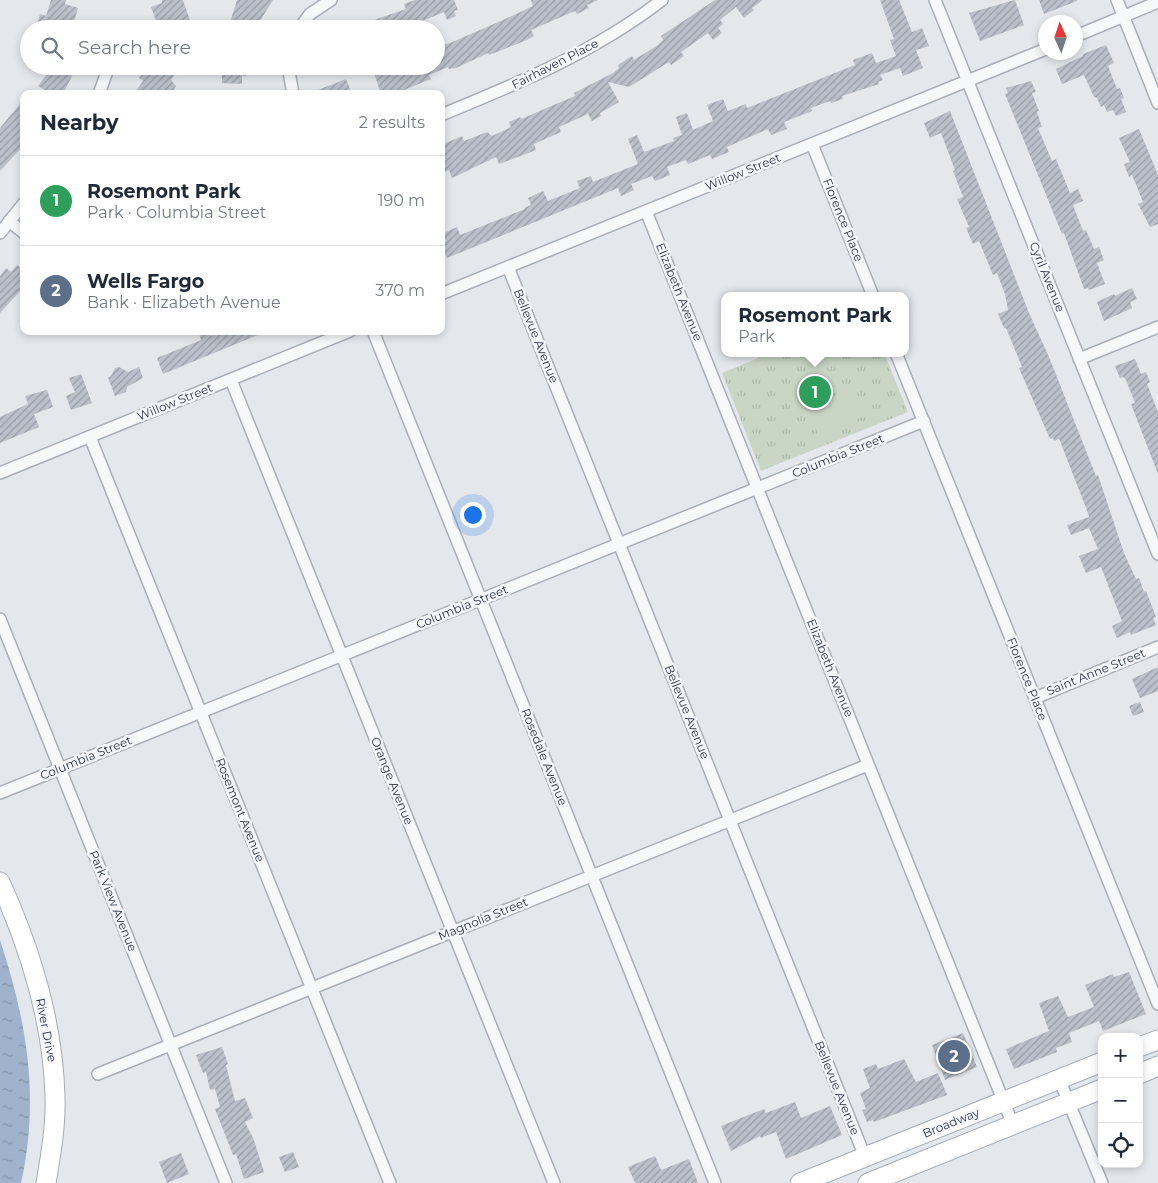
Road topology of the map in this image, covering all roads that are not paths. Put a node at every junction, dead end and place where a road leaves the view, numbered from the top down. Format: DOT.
graph roads {
  1 [pos="331,0"];
  2 [pos="662,0"];
  3 [pos="935,0"];
  4 [pos="1116,0"];
  5 [pos="1158,2"];
  6 [pos="1123,16"];
  7 [pos="306,20"];
  8 [pos="1083,33"];
  9 [pos="1038,51"];
  10 [pos="106,75"];
  11 [pos="289,75"];
  12 [pos="968,81"];
  13 [pos="100,90"];
  14 [pos="291,90"];
  15 [pos="1158,103"];
  16 [pos="445,113"];
  17 [pos="812,144"];
  18 [pos="20,208"];
  19 [pos="646,211"];
  20 [pos="9,222"];
  21 [pos="20,230"];
  22 [pos="0,233"];
  23 [pos="508,267"];
  24 [pos="445,292"];
  25 [pos="871,292"];
  26 [pos="1158,327"];
  27 [pos="340,335"];
  28 [pos="375,335"];
  29 [pos="898,357"];
  30 [pos="1080,359"];
  31 [pos="231,380"];
  32 [pos="924,421"];
  33 [pos="90,437"];
  34 [pos="0,473"];
  35 [pos="757,488"];
  36 [pos="619,544"];
  37 [pos="1158,554"];
  38 [pos="480,600"];
  39 [pos="0,619"];
  40 [pos="1158,647"];
  41 [pos="342,655"];
  42 [pos="1035,698"];
  43 [pos="201,712"];
  44 [pos="868,764"];
  45 [pos="60,769"];
  46 [pos="0,793"];
  47 [pos="730,820"];
  48 [pos="591,876"];
  49 [pos="0,882"];
  50 [pos="453,931"];
  51 [pos="312,988"];
  52 [pos="1158,1004"];
  53 [pos="1158,1040"];
  54 [pos="171,1044"];
  55 [pos="1143,1046"];
  56 [pos="1098,1064"];
  57 [pos="1158,1066"];
  58 [pos="1143,1072"];
  59 [pos="98,1074"];
  60 [pos="1059,1079"];
  61 [pos="1098,1091"];
  62 [pos="1004,1102"];
  63 [pos="1069,1102"];
  64 [pos="1013,1125"];
  65 [pos="865,1157"];
  66 [pos="46,1183"];
  67 [pos="226,1183"];
  68 [pos="390,1183"];
  69 [pos="554,1183"];
  70 [pos="715,1183"];
  71 [pos="800,1183"];
  72 [pos="868,1183"];
  73 [pos="1102,1183"];
  1 -- 7 [label="street"];
  2 -- 16 [label="street, Fairhaven Place"];
  3 -- 12 [label="street, Cyril Avenue"];
  4 -- 6 [label="street"];
  5 -- 6 [label="street"];
  6 -- 8 [label="street"];
  6 -- 15 [label="street"];
  9 -- 12 [label="street, Willow Street"];
  10 -- 13 [label="street"];
  11 -- 14 [label="street"];
  12 -- 17 [label="street, Willow Street"];
  12 -- 30 [label="street, Cyril Avenue"];
  17 -- 19 [label="street, Willow Street"];
  17 -- 25 [label="street, Florence Place"];
  18 -- 20 [label="street"];
  19 -- 23 [label="street, Willow Street"];
  19 -- 35 [label="street, Elizabeth Avenue"];
  20 -- 21 [label="street"];
  20 -- 22 [label="street"];
  23 -- 24 [label="street, Willow Street"];
  23 -- 36 [label="street, Bellevue Avenue"];
  26 -- 30 [label="street"];
  27 -- 31 [label="street, Willow Street"];
  28 -- 38 [label="street, Rosedale Avenue"];
  29 -- 32 [label="street, Florence Place"];
  30 -- 37 [label="street, Cyril Avenue"];
  31 -- 33 [label="street, Willow Street"];
  31 -- 41 [label="street, Orange Avenue"];
  32 -- 35 [label="street, Columbia Street"];
  32 -- 42 [label="street, Florence Place"];
  33 -- 34 [label="street, Willow Street"];
  33 -- 43 [label="street, Rosemont Avenue"];
  35 -- 36 [label="street, Columbia Street"];
  35 -- 44 [label="street, Elizabeth Avenue"];
  36 -- 38 [label="street, Columbia Street"];
  36 -- 47 [label="street, Bellevue Avenue"];
  38 -- 41 [label="street, Columbia Street"];
  38 -- 48 [label="street, Rosedale Avenue"];
  39 -- 45 [label="street, Park View Avenue"];
  40 -- 42 [label="street, Saint Anne Street"];
  41 -- 43 [label="street, Columbia Street"];
  41 -- 50 [label="street, Orange Avenue"];
  42 -- 52 [label="street, Florence Place"];
  43 -- 45 [label="street, Columbia Street"];
  43 -- 51 [label="street, Rosemont Avenue"];
  44 -- 47 [label="street, Magnolia Street"];
  44 -- 62 [label="street, Elizabeth Avenue"];
  45 -- 46 [label="street, Columbia Street"];
  45 -- 54 [label="street, Park View Avenue"];
  47 -- 48 [label="street, Magnolia Street"];
  47 -- 65 [label="street, Bellevue Avenue"];
  48 -- 50 [label="street, Magnolia Street"];
  48 -- 70 [label="street, Rosedale Avenue"];
  49 -- 66 [label="main road, River Drive"];
  50 -- 51 [label="street, Magnolia Street"];
  50 -- 69 [label="street, Orange Avenue"];
  51 -- 54 [label="street, Magnolia Street"];
  51 -- 68 [label="street, Rosemont Avenue"];
  53 -- 55 [label="main road"];
  54 -- 59 [label="street, Magnolia Street"];
  54 -- 67 [label="street, Park View Avenue"];
  56 -- 60 [label="main road, Broadway"];
  57 -- 58 [label="main road"];
  60 -- 62 [label="main road, Broadway"];
  60 -- 63 [label="street"];
  61 -- 63 [label="main road, Broadway"];
  62 -- 64 [label="street, Elizabeth Avenue"];
  62 -- 65 [label="main road, Broadway"];
  63 -- 64 [label="main road, Broadway"];
  63 -- 73 [label="street"];
  64 -- 72 [label="main road, Broadway"];
  65 -- 71 [label="main road, Broadway"];
}
